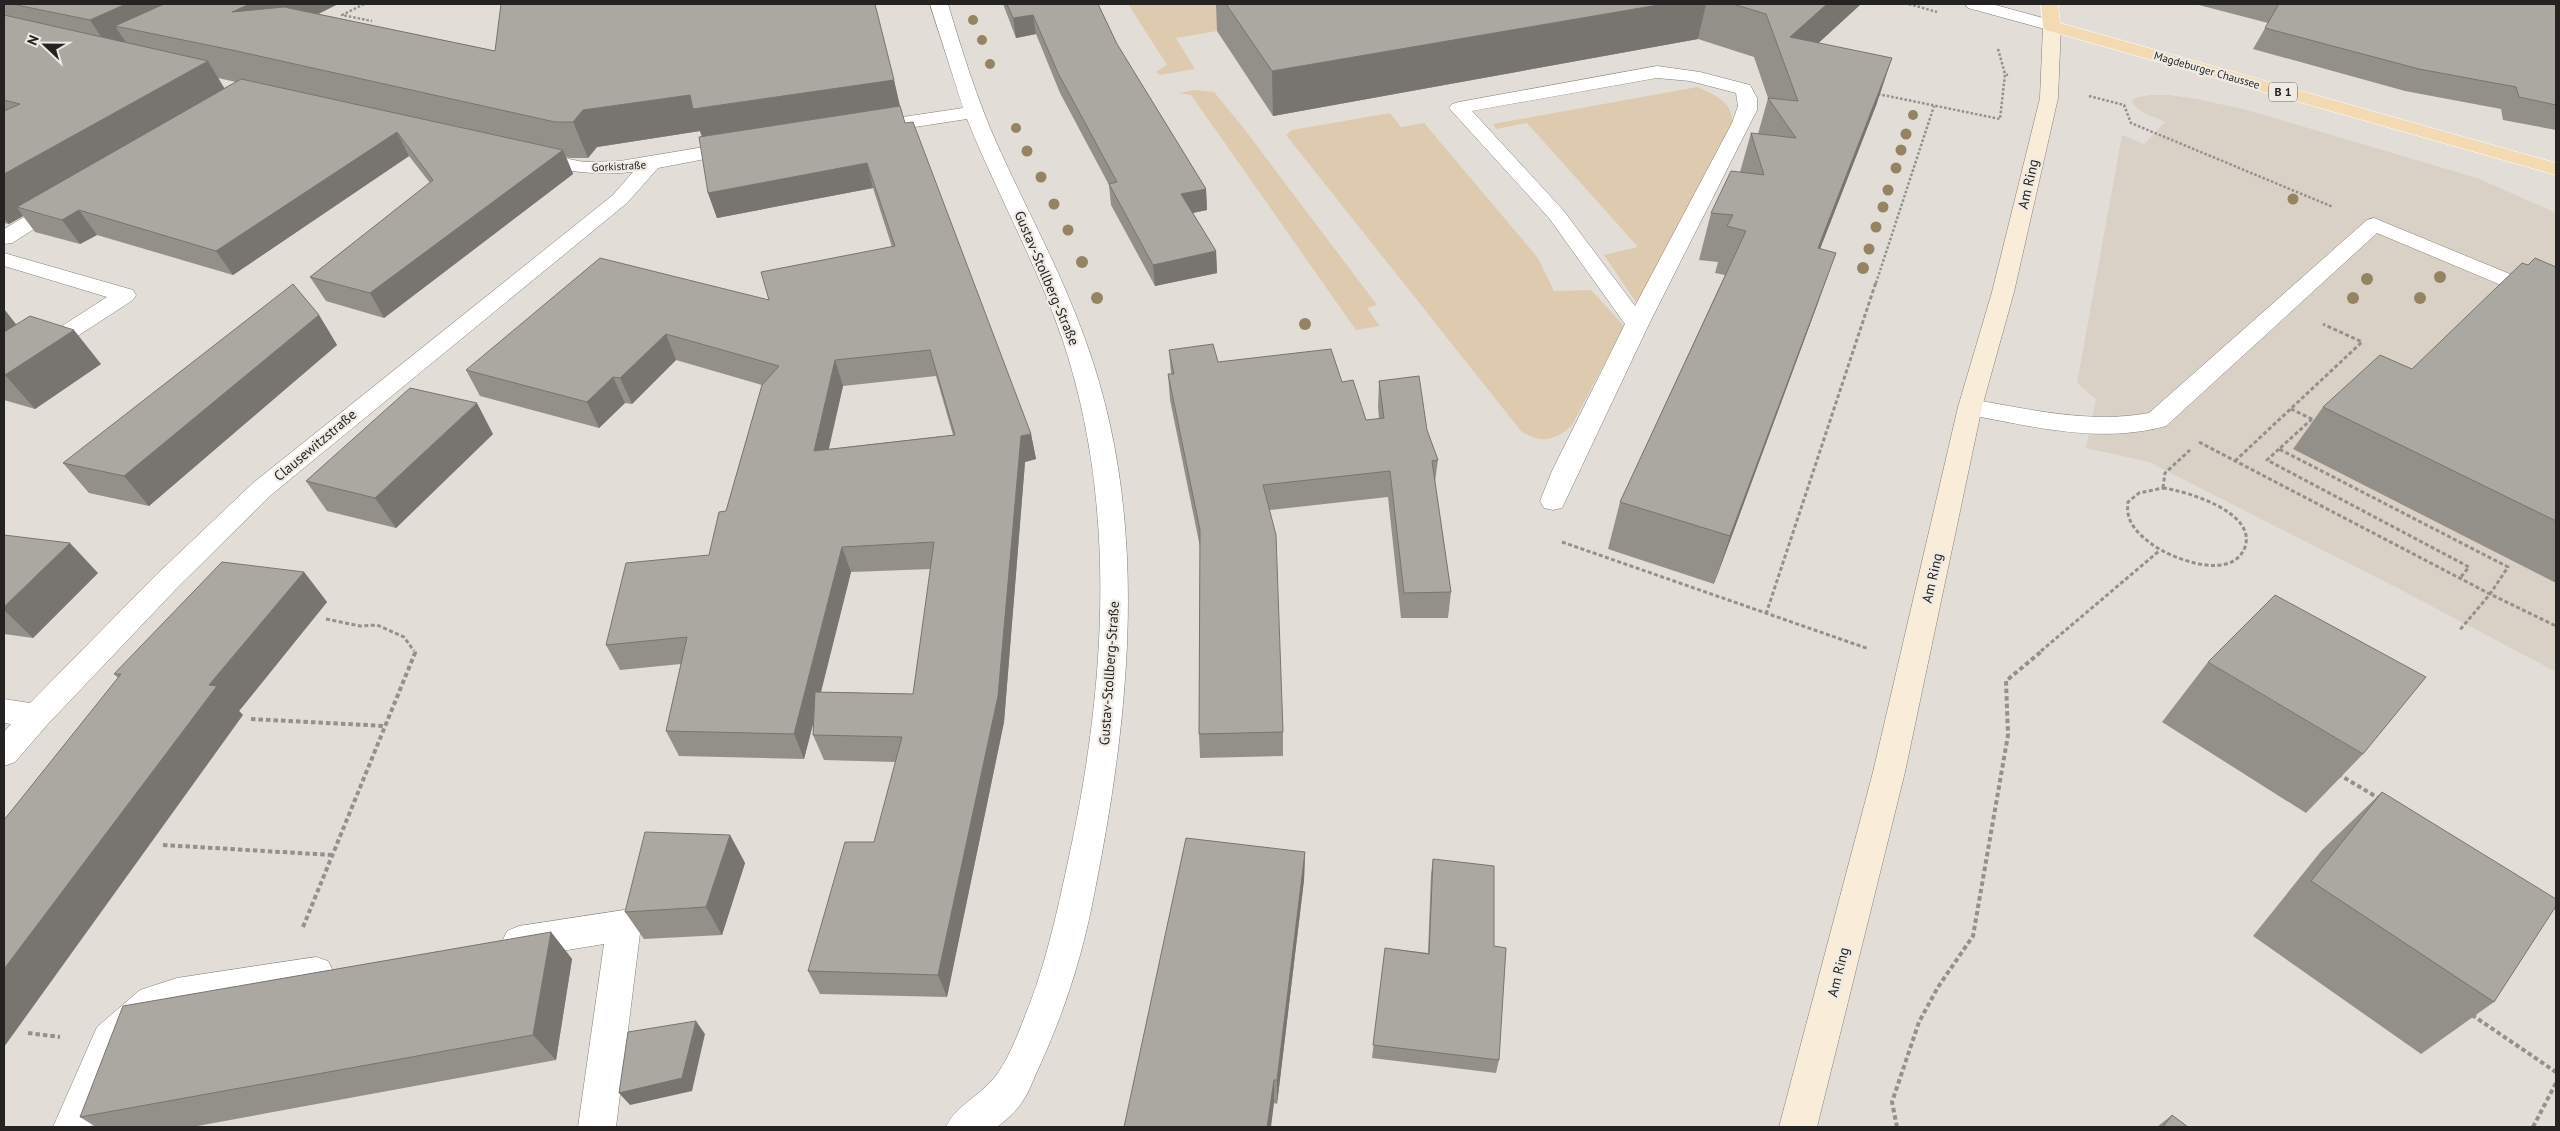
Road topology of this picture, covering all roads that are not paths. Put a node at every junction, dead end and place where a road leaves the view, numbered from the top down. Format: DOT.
graph roads {
  1 [pos="939,4"];
  2 [pos="1974,4"];
  3 [pos="2050,4"];
  4 [pos="2052,26"];
  5 [pos="974,112"];
  6 [pos="846,131"];
  7 [pos="758,144"];
  8 [pos="512,153"];
  9 [pos="651,164"];
  10 [pos="2556,170"];
  11 [pos="76,195"];
  12 [pos="4,238"];
  13 [pos="4,260"];
  14 [pos="2556,301"];
  15 [pos="1637,324"];
  16 [pos="24,360"];
  17 [pos="1970,407"];
  18 [pos="1553,501"];
  19 [pos="4,711"];
  20 [pos="36,716"];
  21 [pos="4,753"];
  22 [pos="487,947"];
  23 [pos="350,968"];
  24 [pos="971,1126"];
  25 [pos="72,1127"];
  26 [pos="597,1127"];
  27 [pos="1798,1127"];
  1 -- 5 [label="street, Gustav-Stollberg-Straße"];
  2 -- 4 [label="street, Magdeburger Chaussee"];
  3 -- 4 [label="main road"];
  4 -- 10 [label="main road, Magdeburger Chaussee / B 1"];
  4 -- 17 [label="main road, Am Ring"];
  5 -- 6 [label="street"];
  5 -- 24 [label="street, Gustav-Stollberg-Straße"];
  7 -- 9 [label="street, Gorkistraße"];
  8 -- 9 [label="street, Gorkistraße"];
  9 -- 20 [label="street, Clausewitzstraße"];
  11 -- 12 [label="street"];
  13 -- 16 [label="street"];
  14 -- 17 [label="street"];
  15 -- 15 [label="street"];
  15 -- 18 [label="street"];
  17 -- 27 [label="main road, Am Ring"];
  19 -- 20 [label="street"];
  20 -- 21 [label="street, Clausewitzstraße"];
  22 -- 26 [label="street"];
  23 -- 25 [label="street"];
}
